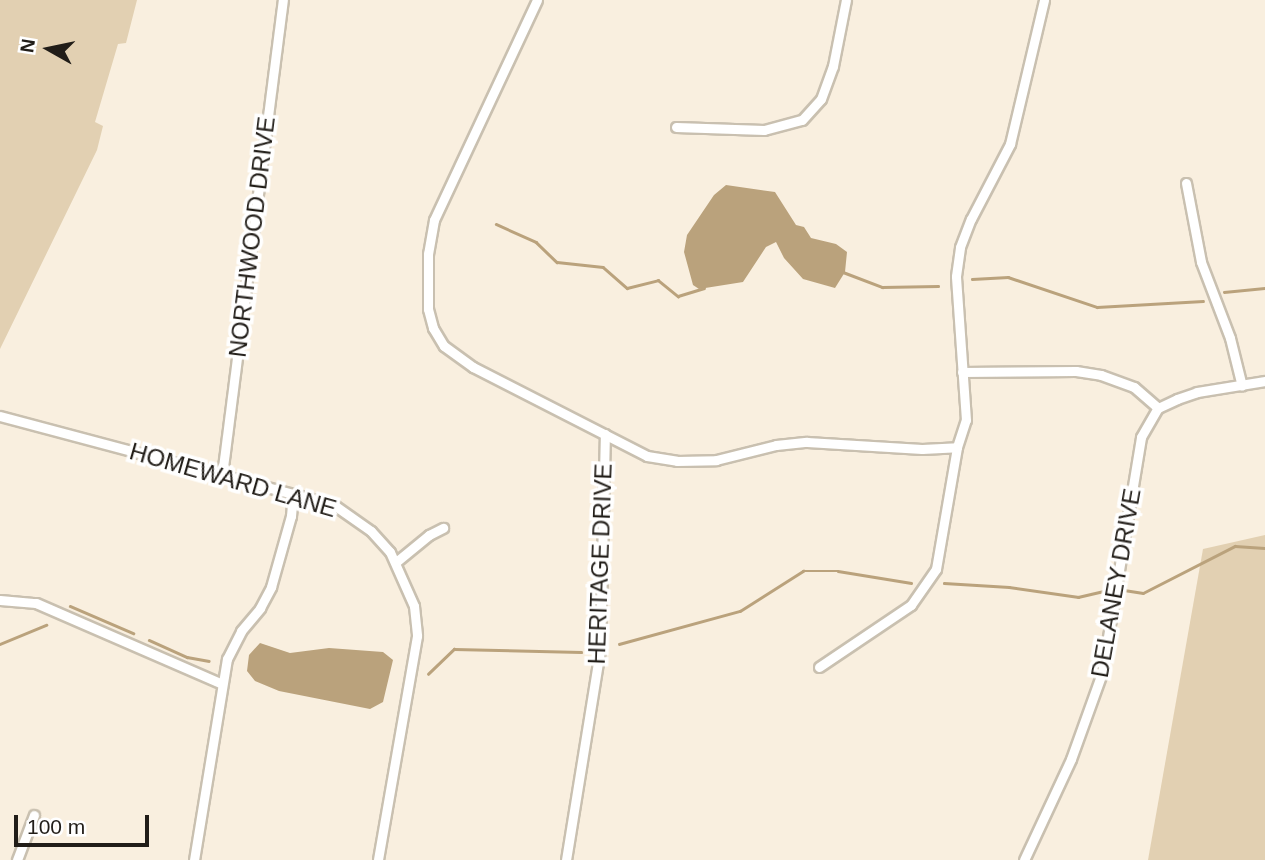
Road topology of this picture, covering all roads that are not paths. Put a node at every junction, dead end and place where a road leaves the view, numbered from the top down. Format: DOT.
graph roads {
  1 [pos="283,0"];
  2 [pos="537,0"];
  3 [pos="846,0"];
  4 [pos="1044,0"];
  5 [pos="676,127"];
  6 [pos="1186,183"];
  7 [pos="962,372"];
  8 [pos="1265,381"];
  9 [pos="1242,386"];
  10 [pos="1158,408"];
  11 [pos="0,416"];
  12 [pos="605,434"];
  13 [pos="957,447"];
  14 [pos="222,475"];
  15 [pos="293,494"];
  16 [pos="443,528"];
  17 [pos="396,562"];
  18 [pos="0,600"];
  19 [pos="819,667"];
  20 [pos="220,683"];
  21 [pos="34,815"];
  22 [pos="17,860"];
  23 [pos="194,860"];
  24 [pos="378,860"];
  25 [pos="566,860"];
  26 [pos="1024,860"];
  1 -- 14 [label="street, NORTHWOOD DRIVE"];
  2 -- 12 [label="street"];
  3 -- 5 [label="street"];
  4 -- 7 [label="street"];
  6 -- 9 [label="street"];
  7 -- 10 [label="street"];
  7 -- 13 [label="street"];
  8 -- 9 [label="street"];
  9 -- 10 [label="street"];
  10 -- 26 [label="street, DELANEY DRIVE"];
  11 -- 14 [label="street, HOMEWARD LANE"];
  12 -- 13 [label="street"];
  12 -- 25 [label="street, HERITAGE DRIVE"];
  13 -- 19 [label="street"];
  14 -- 15 [label="street, HOMEWARD LANE"];
  15 -- 17 [label="street, HOMEWARD LANE"];
  15 -- 20 [label="street"];
  16 -- 17 [label="street"];
  17 -- 24 [label="street, HOMEWARD LANE"];
  18 -- 20 [label="street"];
  20 -- 23 [label="street"];
  21 -- 22 [label="street"];
}
